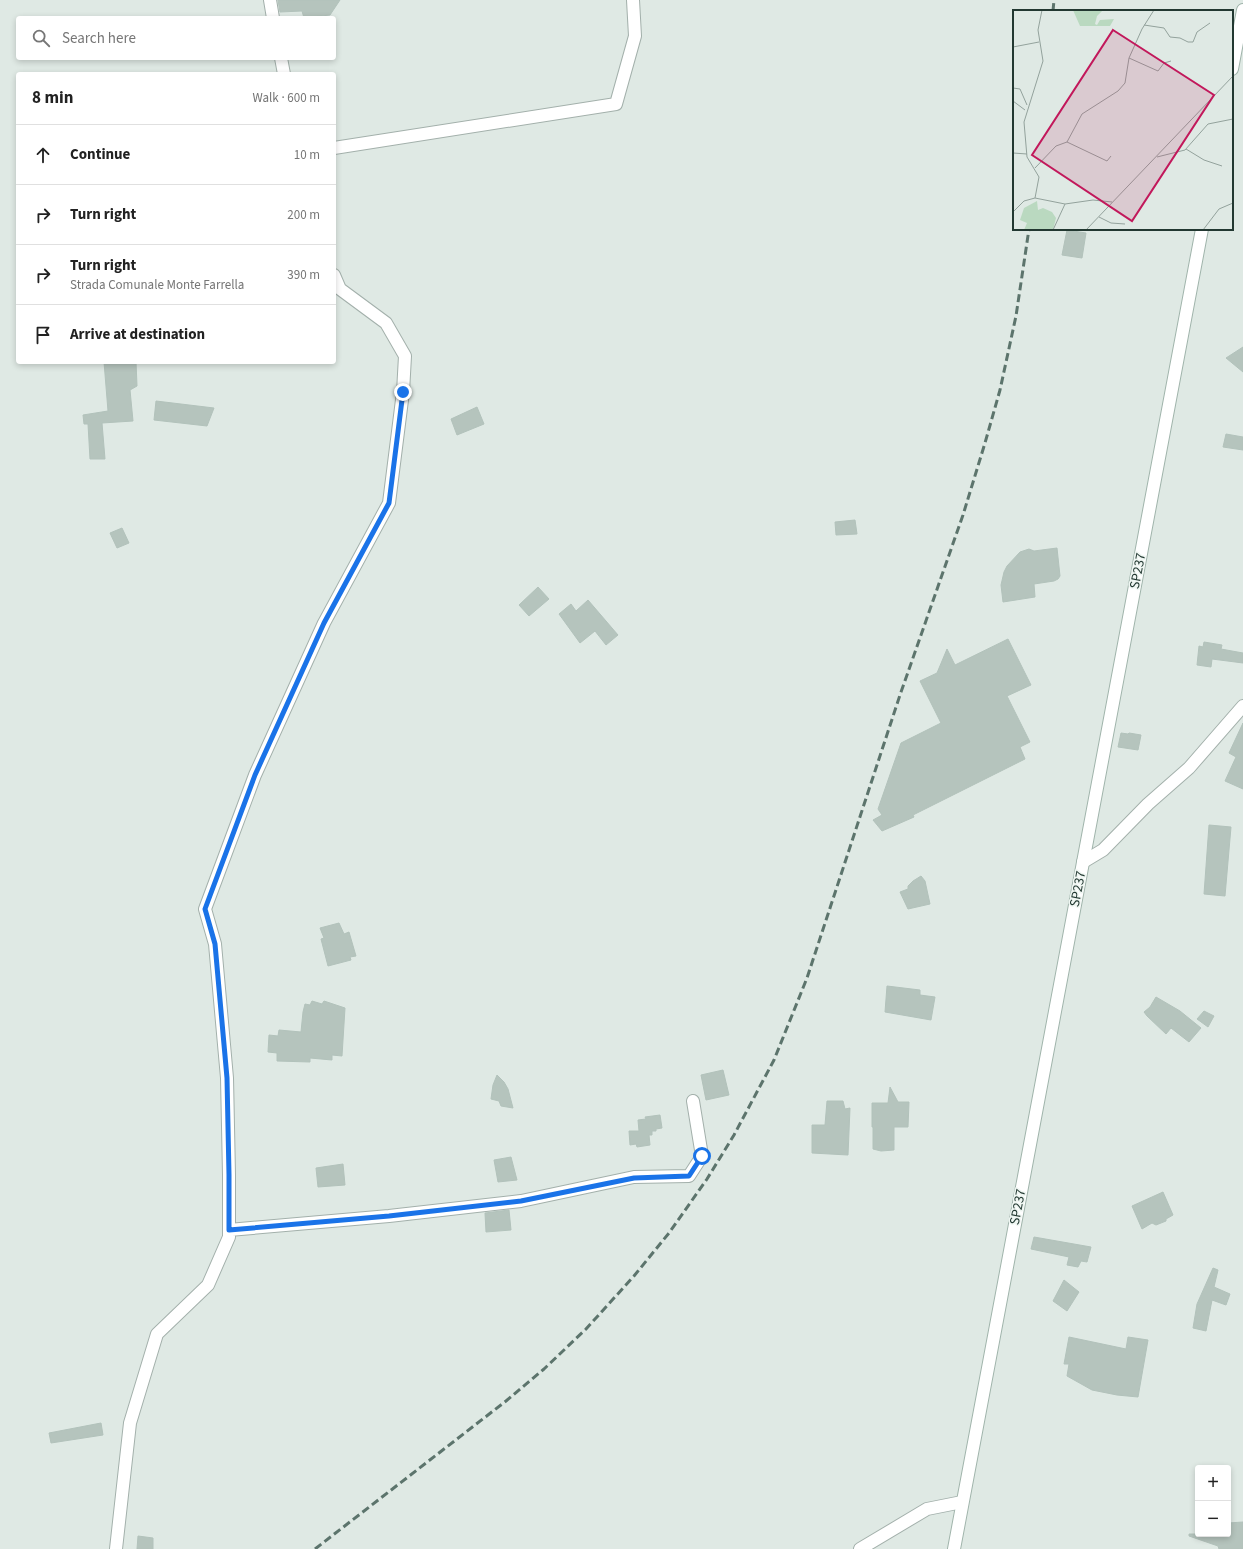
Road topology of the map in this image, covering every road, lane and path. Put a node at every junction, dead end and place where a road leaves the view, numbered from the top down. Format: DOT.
graph roads {
  1 [pos="270,0"];
  2 [pos="633,0"];
  3 [pos="1243,10"];
  4 [pos="273,16"];
  5 [pos="281,60"];
  6 [pos="1233,64"];
  7 [pos="284,72"];
  8 [pos="336,148"];
  9 [pos="1202,230"];
  10 [pos="336,280"];
  11 [pos="1243,706"];
  12 [pos="1083,862"];
  13 [pos="694,1101"];
  14 [pos="229,1230"];
  15 [pos="962,1502"];
  16 [pos="116,1549"];
  17 [pos="860,1549"];
  18 [pos="954,1549"];
  1 -- 4 [label="street"];
  2 -- 8 [label="street"];
  3 -- 6 [label="street"];
  5 -- 7 [label="street"];
  9 -- 12 [label="street, SP237 / SP237"];
  10 -- 14 [label="street"];
  11 -- 12 [label="street"];
  12 -- 15 [label="street, SP237 / SP237"];
  13 -- 14 [label="street"];
  14 -- 16 [label="street"];
  15 -- 17 [label="street"];
  15 -- 18 [label="street, SP237 / SP237"];
}
